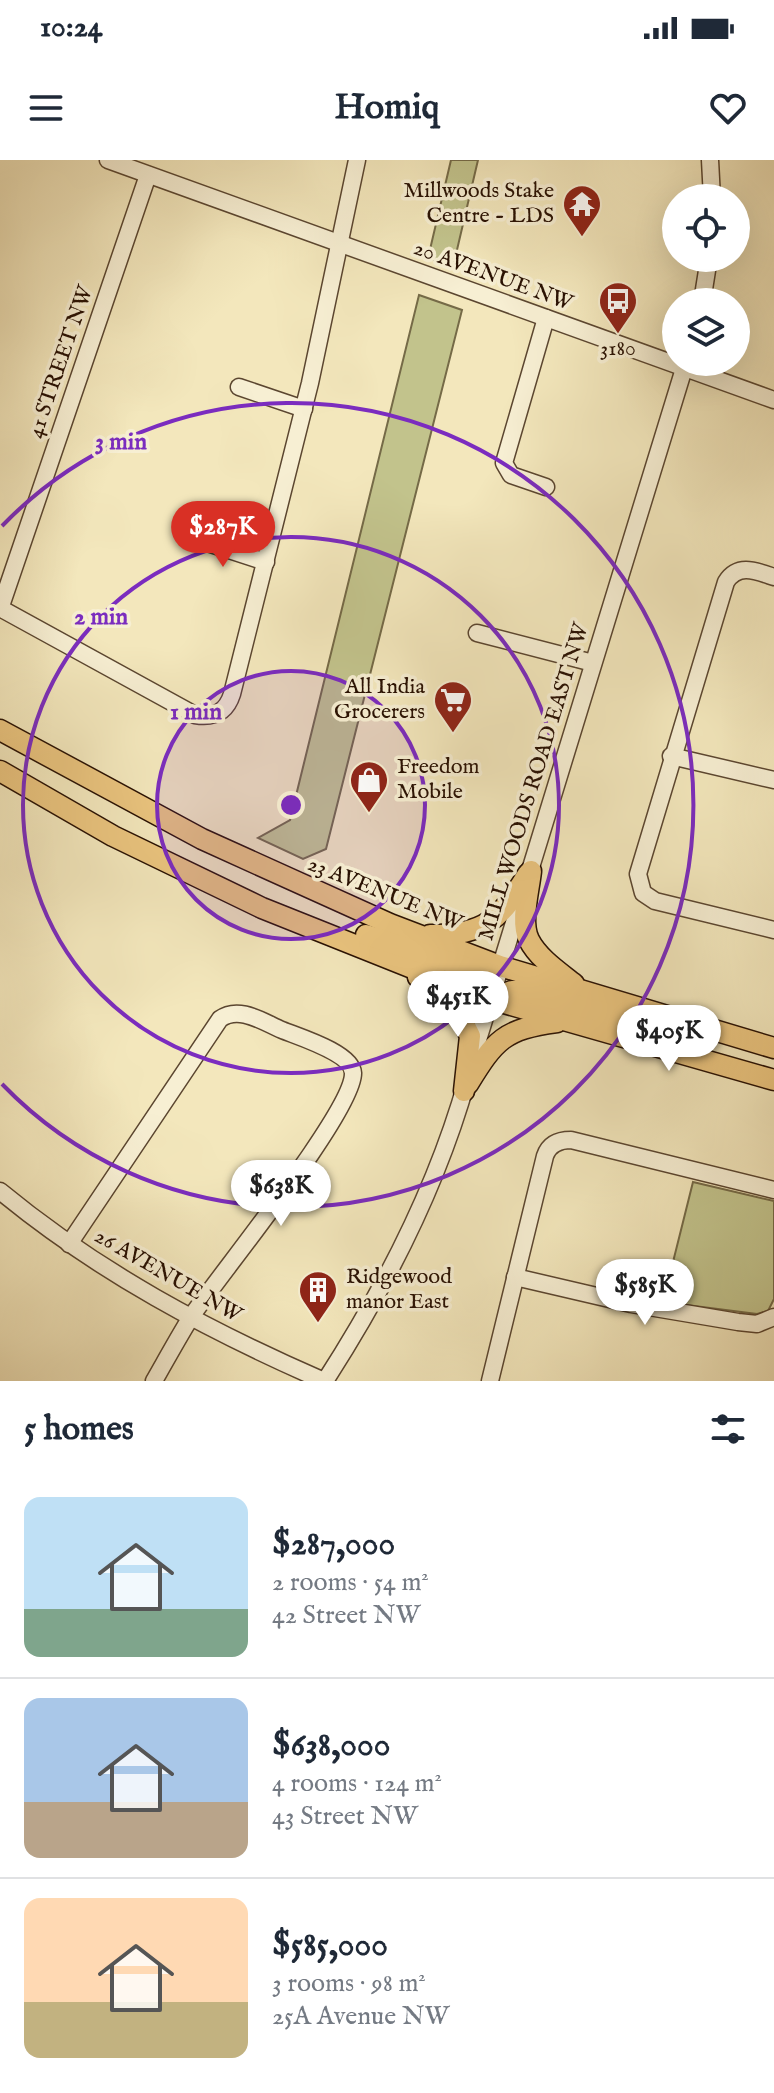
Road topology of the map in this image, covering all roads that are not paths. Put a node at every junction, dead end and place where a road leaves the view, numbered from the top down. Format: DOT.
graph roads {
  1 [pos="108,160"];
  2 [pos="357,160"];
  3 [pos="710,160"];
  4 [pos="148,175"];
  5 [pos="711,184"];
  6 [pos="339,244"];
  7 [pos="546,318"];
  8 [pos="662,357"];
  9 [pos="682,376"];
  10 [pos="713,376"];
  11 [pos="239,387"];
  12 [pos="774,400"];
  13 [pos="304,409"];
  14 [pos="546,487"];
  15 [pos="192,538"];
  16 [pos="266,562"];
  17 [pos="774,577"];
  18 [pos="0,608"];
  19 [pos="477,633"];
  20 [pos="593,663"];
  21 [pos="0,730"];
  22 [pos="671,756"];
  23 [pos="0,771"];
  24 [pos="774,780"];
  25 [pos="531,871"];
  26 [pos="262,908"];
  27 [pos="774,930"];
  28 [pos="416,934"];
  29 [pos="392,959"];
  30 [pos="500,966"];
  31 [pos="584,992"];
  32 [pos="490,999"];
  33 [pos="577,1023"];
  34 [pos="731,1037"];
  35 [pos="774,1048"];
  36 [pos="774,1080"];
  37 [pos="464,1091"];
  38 [pos="296,1174"];
  39 [pos="313,1185"];
  40 [pos="774,1190"];
  41 [pos="0,1191"];
  42 [pos="69,1244"];
  43 [pos="502,1257"];
  44 [pos="517,1269"];
  45 [pos="191,1318"];
  46 [pos="773,1318"];
  47 [pos="154,1381"];
  48 [pos="325,1381"];
  49 [pos="490,1381"];
  1 -- 4 [label="street, 20 AVENUE NW"];
  2 -- 6 [label="street"];
  3 -- 5 [label="street"];
  4 -- 6 [label="street, 20 AVENUE NW"];
  4 -- 18 [label="street, 41 STREET NW"];
  6 -- 7 [label="street, 20 AVENUE NW"];
  6 -- 13 [label="street"];
  7 -- 8 [label="street, 20 AVENUE NW"];
  7 -- 14 [label="street"];
  9 -- 20 [label="street, MILL WOODS ROAD EAST NW"];
  10 -- 12 [label="street, 20 AVENUE NW"];
  11 -- 13 [label="street"];
  13 -- 16 [label="street"];
  15 -- 16 [label="street"];
  16 -- 18 [label="street"];
  17 -- 22 [label="street"];
  19 -- 20 [label="street"];
  20 -- 25 [label="street, MILL WOODS ROAD EAST NW"];
  21 -- 28 [label="main road, 23 AVENUE NW"];
  22 -- 24 [label="street"];
  22 -- 27 [label="street"];
  23 -- 26 [label="main road"];
  25 -- 28 [label="main road"];
  25 -- 30 [label="street, MILL WOODS ROAD EAST NW"];
  25 -- 31 [label="main road"];
  26 -- 29 [label="main road"];
  26 -- 30 [label="main road"];
  28 -- 30 [label="main road, 23 AVENUE NW"];
  29 -- 32 [label="main road"];
  29 -- 37 [label="main road"];
  30 -- 31 [label="main road, 23 AVENUE NW"];
  30 -- 32 [label="street, MILL WOODS ROAD EAST NW"];
  31 -- 34 [label="main road, 23 AVENUE NW"];
  32 -- 33 [label="main road"];
  32 -- 34 [label="main road"];
  32 -- 37 [label="street, MILL WOODS ROAD EAST NW"];
  33 -- 36 [label="main road"];
  33 -- 37 [label="main road"];
  34 -- 35 [label="main road, 23 AVENUE NW"];
  37 -- 48 [label="street, MILL WOODS ROAD EAST NW"];
  38 -- 39 [label="street"];
  38 -- 42 [label="street"];
  38 -- 45 [label="street"];
  40 -- 44 [label="street"];
  41 -- 42 [label="street, 26 AVENUE NW"];
  42 -- 45 [label="street, 26 AVENUE NW"];
  43 -- 44 [label="street"];
  44 -- 46 [label="street"];
  44 -- 49 [label="street"];
  45 -- 47 [label="street"];
  45 -- 48 [label="street, 26 AVENUE NW"];
}
